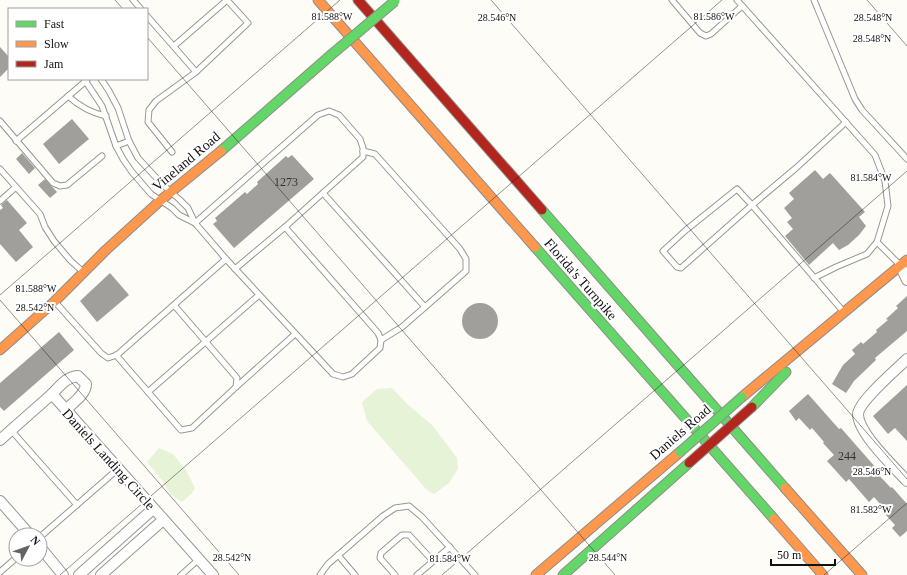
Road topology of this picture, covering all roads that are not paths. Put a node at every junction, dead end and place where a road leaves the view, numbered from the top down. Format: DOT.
graph roads {
  1 [pos="133,0"];
  2 [pos="227,0"];
  3 [pos="318,0"];
  4 [pos="358,0"];
  5 [pos="396,0"];
  6 [pos="672,0"];
  7 [pos="737,0"];
  8 [pos="814,0"];
  9 [pos="742,6"];
  10 [pos="140,8"];
  11 [pos="148,18"];
  12 [pos="174,46"];
  13 [pos="196,72"];
  14 [pos="86,80"];
  15 [pos="102,80"];
  16 [pos="68,96"];
  17 [pos="106,116"];
  18 [pos="0,122"];
  19 [pos="846,122"];
  20 [pos="16,141"];
  21 [pos="129,141"];
  22 [pos="116,146"];
  23 [pos="363,151"];
  24 [pos="172,152"];
  25 [pos="102,156"];
  26 [pos="907,159"];
  27 [pos="0,169"];
  28 [pos="5,175"];
  29 [pos="0,180"];
  30 [pos="16,187"];
  31 [pos="171,191"];
  32 [pos="323,193"];
  33 [pos="161,200"];
  34 [pos="0,201"];
  35 [pos="752,205"];
  36 [pos="195,223"];
  37 [pos="285,227"];
  38 [pos="877,242"];
  39 [pos="226,259"];
  40 [pos="905,265"];
  41 [pos="235,269"];
  42 [pos="84,272"];
  43 [pos="814,278"];
  44 [pos="907,280"];
  45 [pos="259,294"];
  46 [pos="55,301"];
  47 [pos="174,305"];
  48 [pos="425,307"];
  49 [pos="844,312"];
  50 [pos="295,334"];
  51 [pos="381,340"];
  52 [pos="206,342"];
  53 [pos="0,350"];
  54 [pos="116,355"];
  55 [pos="907,359"];
  56 [pos="236,387"];
  57 [pos="148,392"];
  58 [pos="52,394"];
  59 [pos="66,410"];
  60 [pos="11,430"];
  61 [pos="0,440"];
  62 [pos="118,469"];
  63 [pos="907,481"];
  64 [pos="0,501"];
  65 [pos="77,505"];
  66 [pos="154,508"];
  67 [pos="164,520"];
  68 [pos="23,527"];
  69 [pos="48,530"];
  70 [pos="574,541"];
  71 [pos="450,547"];
  72 [pos="338,555"];
  73 [pos="48,557"];
  74 [pos="199,560"];
  75 [pos="433,561"];
  76 [pos="8,565"];
  77 [pos="0,572"];
  78 [pos="565,574"];
  79 [pos="63,575"];
  80 [pos="79,575"];
  81 [pos="101,575"];
  82 [pos="182,575"];
  83 [pos="213,575"];
  84 [pos="320,575"];
  85 [pos="355,575"];
  86 [pos="395,575"];
  87 [pos="417,575"];
  88 [pos="475,575"];
  89 [pos="536,575"];
  90 [pos="823,575"];
  91 [pos="862,575"];
  1 -- 10 [label="lane"];
  2 -- 12 [label="lane"];
  2 -- 13 [label="lane"];
  3 -- 90 [label="main road, Florida's Turnpike"];
  4 -- 91 [label="main road, Florida's Turnpike"];
  5 -- 31 [label="main road, Vineland Road, bridge"];
  6 -- 9 [label="lane"];
  7 -- 9 [label="lane"];
  8 -- 26 [label="lane"];
  9 -- 19 [label="lane"];
  11 -- 12 [label="lane"];
  12 -- 13 [label="lane"];
  13 -- 24 [label="lane"];
  14 -- 16 [label="lane"];
  14 -- 17 [label="lane"];
  15 -- 21 [label="lane"];
  16 -- 17 [label="lane"];
  16 -- 20 [label="lane"];
  17 -- 22 [label="lane"];
  18 -- 20 [label="lane"];
  19 -- 35 [label="lane"];
  19 -- 38 [label="lane"];
  20 -- 25 [label="lane"];
  21 -- 22 [label="lane"];
  21 -- 31 [label="lane"];
  22 -- 33 [label="lane"];
  23 -- 32 [label="lane"];
  23 -- 36 [label="lane"];
  23 -- 48 [label="lane"];
  27 -- 28 [label="lane"];
  28 -- 29 [label="lane"];
  28 -- 30 [label="lane"];
  30 -- 34 [label="lane"];
  30 -- 42 [label="lane"];
  31 -- 33 [label="main road, Vineland Road"];
  31 -- 36 [label="lane"];
  32 -- 37 [label="lane"];
  32 -- 48 [label="lane"];
  33 -- 36 [label="lane"];
  33 -- 42 [label="main road, Vineland Road"];
  35 -- 35 [label="lane"];
  35 -- 43 [label="lane"];
  36 -- 39 [label="lane"];
  37 -- 41 [label="lane"];
  37 -- 51 [label="lane"];
  38 -- 40 [label="lane"];
  38 -- 43 [label="lane"];
  39 -- 41 [label="lane"];
  39 -- 47 [label="lane"];
  40 -- 44 [label="street"];
  40 -- 49 [label="main road, Daniels Road"];
  41 -- 45 [label="lane"];
  42 -- 46 [label="main road, Vineland Road"];
  43 -- 49 [label="lane"];
  45 -- 50 [label="lane"];
  45 -- 52 [label="lane"];
  46 -- 53 [label="main road, Vineland Road"];
  46 -- 54 [label="lane"];
  47 -- 52 [label="lane"];
  47 -- 54 [label="lane"];
  48 -- 51 [label="lane"];
  49 -- 70 [label="main road, Daniels Road, bridge"];
  49 -- 78 [label="main road, Daniels Road, bridge"];
  50 -- 51 [label="lane"];
  50 -- 56 [label="lane"];
  52 -- 56 [label="lane"];
  52 -- 57 [label="lane"];
  54 -- 57 [label="lane"];
  55 -- 63 [label="street"];
  56 -- 57 [label="lane"];
  58 -- 59 [label="street, Daniels Landing Circle"];
  58 -- 59 [label="street"];
  58 -- 60 [label="street"];
  59 -- 62 [label="street, Daniels Landing Circle"];
  60 -- 61 [label="street"];
  60 -- 65 [label="lane"];
  62 -- 65 [label="lane"];
  62 -- 66 [label="street, Daniels Landing Circle"];
  64 -- 68 [label="street"];
  65 -- 69 [label="lane"];
  66 -- 67 [label="street, Daniels Landing Circle"];
  66 -- 80 [label="street"];
  67 -- 74 [label="street, Daniels Landing Circle"];
  67 -- 81 [label="street"];
  70 -- 78 [label="main road"];
  70 -- 89 [label="main road, Daniels Road"];
  71 -- 72 [label="lane"];
  71 -- 75 [label="lane"];
  71 -- 88 [label="lane"];
  72 -- 84 [label="lane"];
  72 -- 85 [label="lane"];
  73 -- 79 [label="street"];
  74 -- 82 [label="lane"];
  74 -- 83 [label="street, Daniels Landing Circle"];
  75 -- 86 [label="lane"];
  75 -- 87 [label="lane"];
  76 -- 77 [label="lane"];
}
